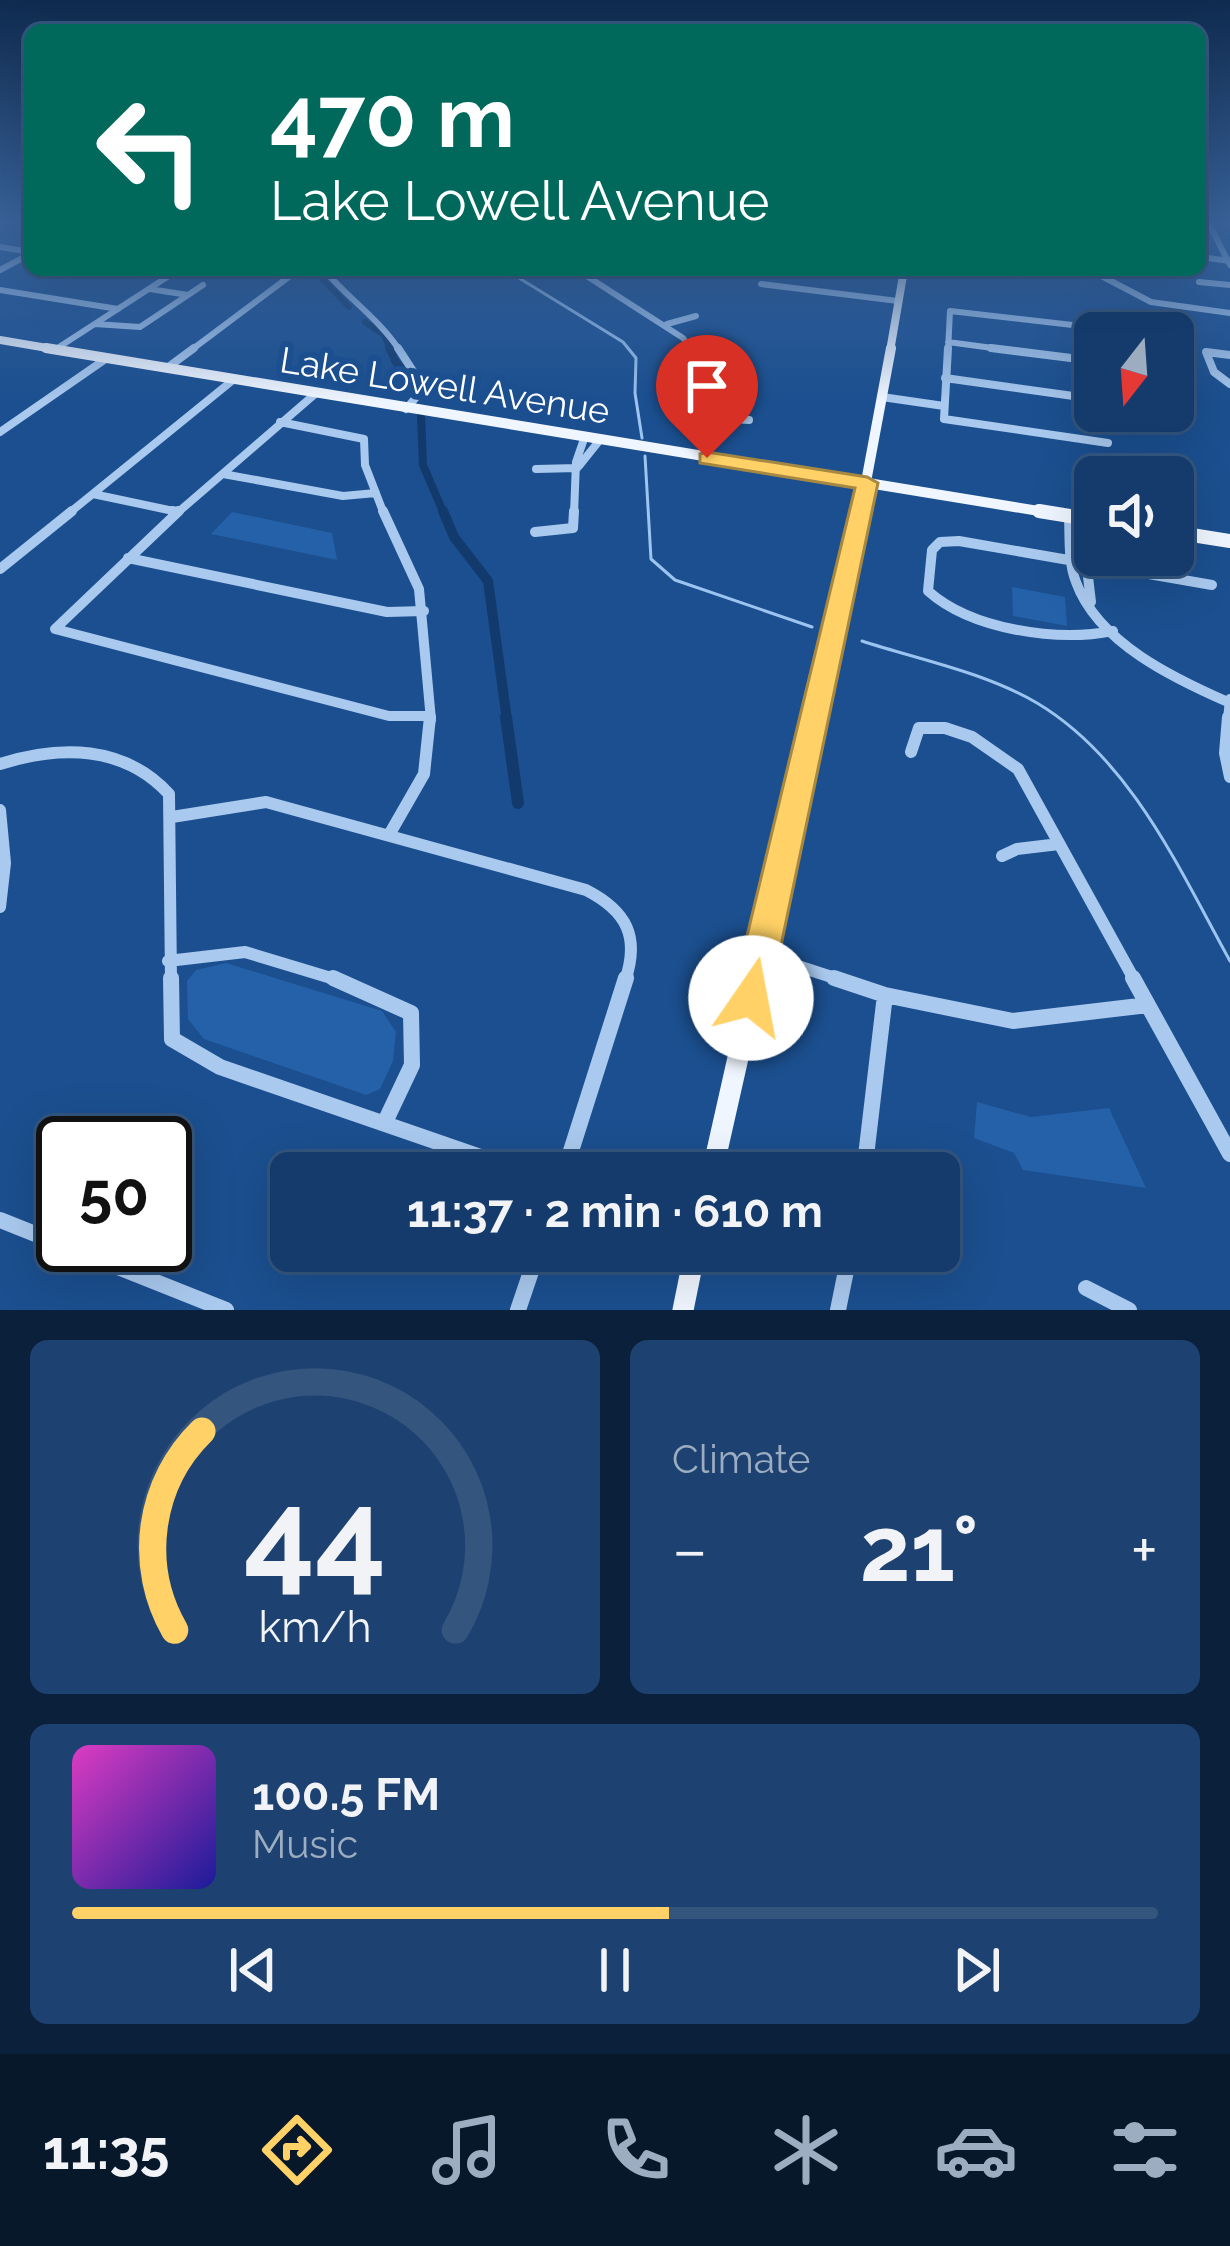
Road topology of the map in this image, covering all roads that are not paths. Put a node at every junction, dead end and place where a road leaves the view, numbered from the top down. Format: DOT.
graph roads {
  1 [pos="161,281"];
  2 [pos="283,281"];
  3 [pos="334,281"];
  4 [pos="596,281"];
  5 [pos="759,281"];
  6 [pos="902,281"];
  7 [pos="1111,281"];
  8 [pos="1199,282"];
  9 [pos="203,284"];
  10 [pos="761,284"];
  11 [pos="1230,285"];
  12 [pos="149,289"];
  13 [pos="0,290"];
  14 [pos="749,290"];
  15 [pos="188,295"];
  16 [pos="898,301"];
  17 [pos="118,309"];
  18 [pos="1230,313"];
  19 [pos="696,316"];
  20 [pos="95,324"];
  21 [pos="667,324"];
  22 [pos="1074,325"];
  23 [pos="0,340"];
  24 [pos="948,342"];
  25 [pos="56,349"];
  26 [pos="1230,355"];
  27 [pos="107,358"];
  28 [pos="1074,358"];
  29 [pos="167,368"];
  30 [pos="945,378"];
  31 [pos="233,380"];
  32 [pos="1230,384"];
  33 [pos="315,394"];
  34 [pos="1074,396"];
  35 [pos="882,397"];
  36 [pos="944,406"];
  37 [pos="406,409"];
  38 [pos="722,418"];
  39 [pos="749,420"];
  40 [pos="280,422"];
  41 [pos="0,432"];
  42 [pos="584,439"];
  43 [pos="599,441"];
  44 [pos="1108,442"];
  45 [pos="707,458"];
  46 [pos="577,468"];
  47 [pos="536,469"];
  48 [pos="223,474"];
  49 [pos="867,483"];
  50 [pos="376,493"];
  51 [pos="94,494"];
  52 [pos="178,512"];
  53 [pos="1074,517"];
  54 [pos="536,532"];
  55 [pos="1194,535"];
  56 [pos="1230,541"];
  57 [pos="128,558"];
  58 [pos="1074,560"];
  59 [pos="0,569"];
  60 [pos="1080,576"];
  61 [pos="1162,576"];
  62 [pos="1212,585"];
  63 [pos="424,611"];
  64 [pos="1113,631"];
  65 [pos="1229,701"];
  66 [pos="429,716"];
  67 [pos="911,752"];
  68 [pos="0,764"];
  69 [pos="1230,777"];
  70 [pos="0,810"];
  71 [pos="172,817"];
  72 [pos="389,836"];
  73 [pos="1059,844"];
  74 [pos="1002,856"];
  75 [pos="0,908"];
  76 [pos="760,954"];
  77 [pos="168,961"];
  78 [pos="885,995"];
  79 [pos="1148,1005"];
  80 [pos="385,1122"];
  81 [pos="469,1152"];
  82 [pos="571,1152"];
  83 [pos="717,1152"];
  84 [pos="866,1152"];
  85 [pos="1230,1154"];
  86 [pos="0,1220"];
  87 [pos="531,1272"];
  88 [pos="691,1272"];
  89 [pos="846,1272"];
  90 [pos="1086,1288"];
  91 [pos="226,1310"];
  92 [pos="518,1310"];
  93 [pos="683,1310"];
  94 [pos="838,1310"];
  95 [pos="1129,1310"];
  1 -- 12 [label="street"];
  2 -- 29 [label="street"];
  3 -- 37 [label="street"];
  4 -- 21 [label="street"];
  5 -- 10 [label="street"];
  6 -- 16 [label="main road"];
  7 -- 18 [label="street"];
  8 -- 11 [label="street"];
  9 -- 15 [label="street"];
  10 -- 14 [label="street"];
  10 -- 16 [label="street"];
  12 -- 15 [label="street"];
  12 -- 17 [label="street"];
  13 -- 17 [label="street"];
  15 -- 20 [label="street"];
  16 -- 35 [label="main road"];
  17 -- 20 [label="street"];
  19 -- 21 [label="street"];
  20 -- 25 [label="street"];
  21 -- 38 [label="street"];
  22 -- 24 [label="street"];
  23 -- 25 [label="main road, Lake Lowell Avenue"];
  24 -- 28 [label="street"];
  24 -- 30 [label="street"];
  25 -- 27 [label="main road, Lake Lowell Avenue"];
  26 -- 32 [label="street"];
  27 -- 29 [label="main road, Lake Lowell Avenue"];
  27 -- 41 [label="street"];
  29 -- 31 [label="main road, Lake Lowell Avenue"];
  30 -- 34 [label="street"];
  30 -- 36 [label="street"];
  31 -- 33 [label="main road, Lake Lowell Avenue"];
  31 -- 51 [label="street"];
  33 -- 37 [label="main road, Lake Lowell Avenue"];
  33 -- 40 [label="street"];
  35 -- 36 [label="street"];
  35 -- 49 [label="main road"];
  36 -- 44 [label="street"];
  37 -- 42 [label="main road, Lake Lowell Avenue"];
  38 -- 39 [label="street"];
  38 -- 45 [label="street"];
  40 -- 48 [label="street"];
  40 -- 50 [label="street"];
  42 -- 43 [label="main road, Lake Lowell Avenue"];
  42 -- 46 [label="street"];
  43 -- 45 [label="main road, Lake Lowell Avenue"];
  43 -- 46 [label="street"];
  45 -- 49 [label="main road, Lake Lowell Avenue"];
  46 -- 47 [label="street"];
  46 -- 54 [label="street"];
  48 -- 50 [label="street"];
  48 -- 52 [label="street"];
  49 -- 53 [label="main road, Lake Lowell Avenue"];
  49 -- 76 [label="main road"];
  50 -- 63 [label="street"];
  51 -- 52 [label="street"];
  51 -- 59 [label="street"];
  52 -- 57 [label="street"];
  55 -- 56 [label="main road"];
  57 -- 63 [label="street"];
  57 -- 66 [label="street"];
  58 -- 64 [label="street"];
  60 -- 64 [label="street"];
  61 -- 62 [label="street"];
  63 -- 66 [label="street"];
  64 -- 65 [label="street"];
  65 -- 69 [label="street"];
  66 -- 72 [label="street"];
  67 -- 73 [label="street"];
  68 -- 71 [label="street"];
  70 -- 75 [label="street"];
  71 -- 72 [label="street"];
  71 -- 77 [label="street"];
  72 -- 82 [label="street"];
  73 -- 74 [label="street"];
  73 -- 79 [label="street"];
  76 -- 78 [label="street"];
  76 -- 83 [label="main road"];
  77 -- 80 [label="street"];
  77 -- 80 [label="street"];
  78 -- 79 [label="street"];
  78 -- 84 [label="street"];
  79 -- 85 [label="street"];
  80 -- 81 [label="street"];
  86 -- 91 [label="street"];
  87 -- 92 [label="street"];
  88 -- 93 [label="main road"];
  89 -- 94 [label="street"];
  90 -- 95 [label="street"];
}
